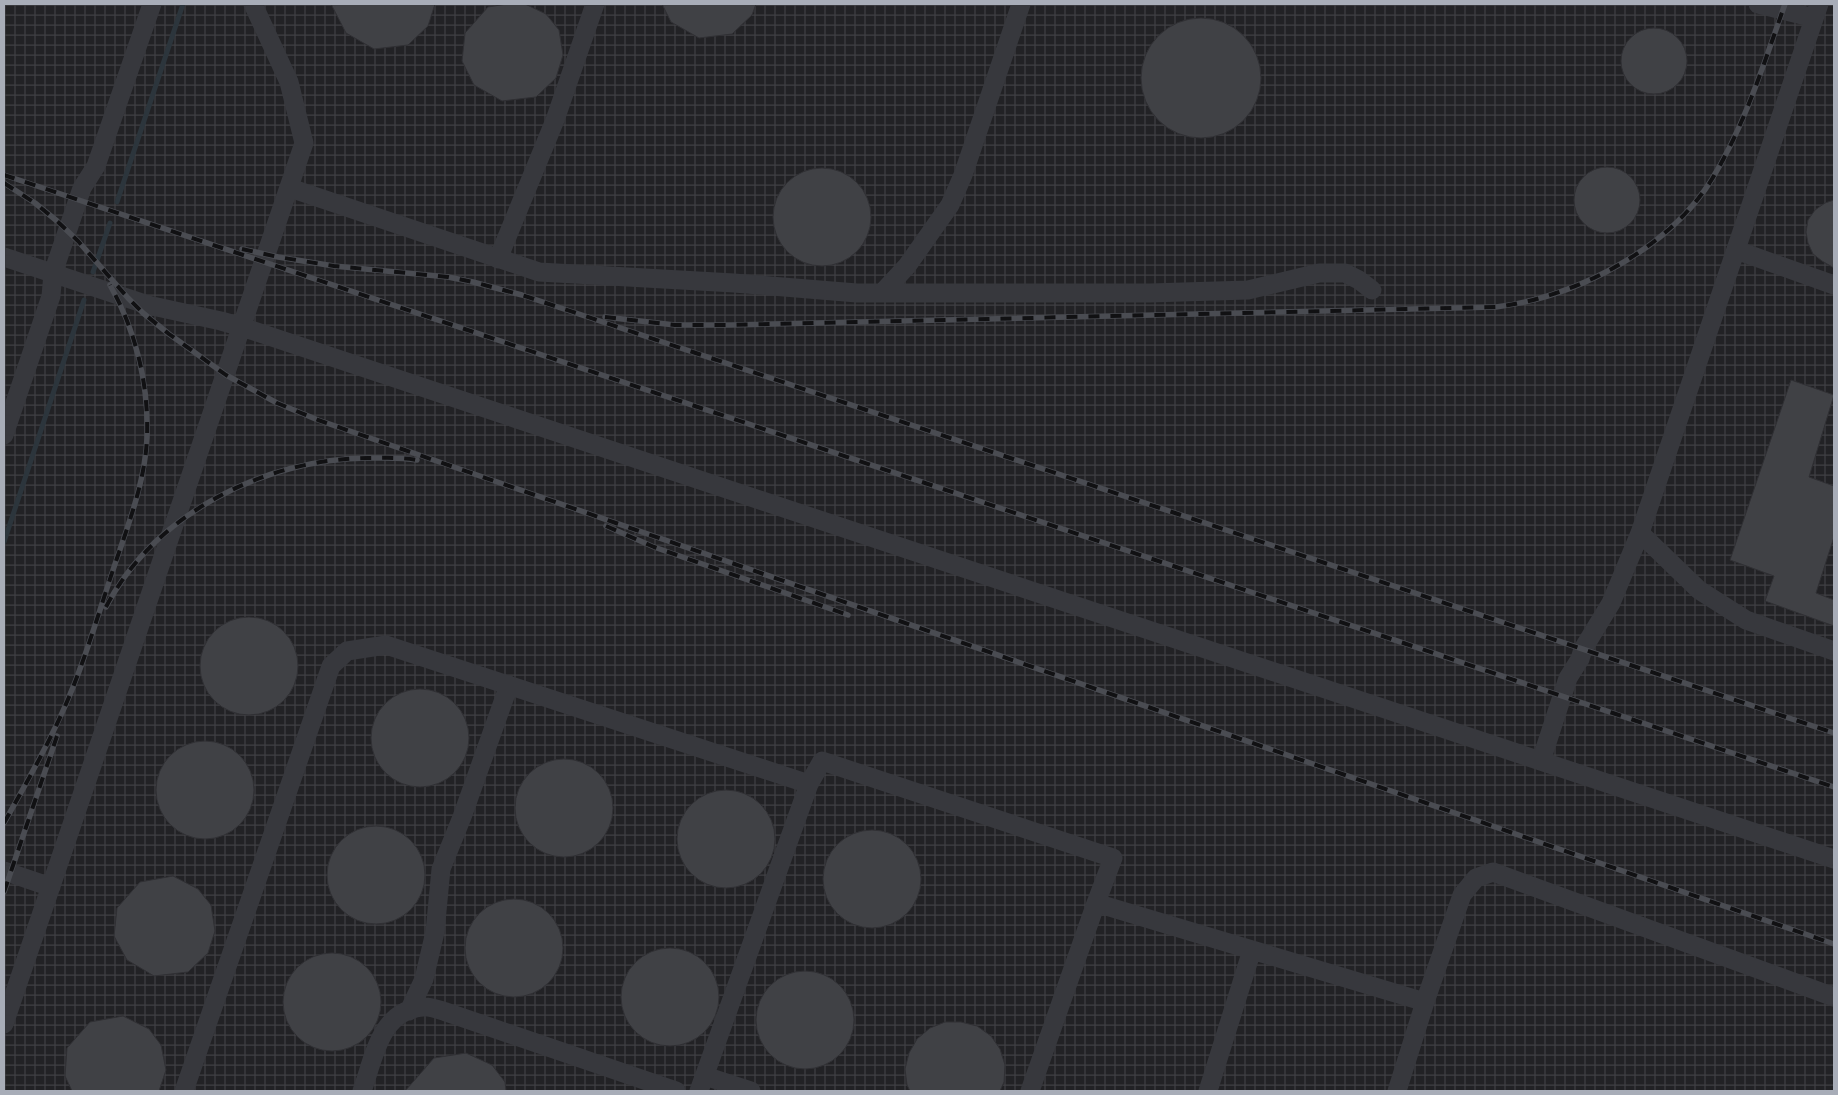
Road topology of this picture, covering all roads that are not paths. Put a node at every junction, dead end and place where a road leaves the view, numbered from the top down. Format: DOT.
graph roads {
  1 [pos="152,4"];
  2 [pos="253,4"];
  3 [pos="595,4"];
  4 [pos="1021,4"];
  5 [pos="1758,4"];
  6 [pos="1816,11"];
  7 [pos="290,188"];
  8 [pos="1736,250"];
  9 [pos="4,257"];
  10 [pos="498,259"];
  11 [pos="53,273"];
  12 [pos="1834,285"];
  13 [pos="1372,290"];
  14 [pos="882,293"];
  15 [pos="242,327"];
  16 [pos="4,435"];
  17 [pos="1640,533"];
  18 [pos="1834,651"];
  19 [pos="509,685"];
  20 [pos="1541,761"];
  21 [pos="809,784"];
  22 [pos="1834,859"];
  23 [pos="4,871"];
  24 [pos="51,887"];
  25 [pos="1096,902"];
  26 [pos="1252,950"];
  27 [pos="1834,998"];
  28 [pos="1425,1002"];
  29 [pos="409,1011"];
  30 [pos="4,1024"];
  31 [pos="702,1084"];
  32 [pos="184,1091"];
  33 [pos="362,1091"];
  34 [pos="676,1091"];
  35 [pos="751,1091"];
  36 [pos="1030,1091"];
  37 [pos="1208,1091"];
  38 [pos="1397,1091"];
  1 -- 11 [label="lane"];
  2 -- 7 [label="lane"];
  3 -- 10 [label="lane"];
  4 -- 14 [label="lane"];
  5 -- 6 [label="lane"];
  6 -- 8 [label="lane"];
  7 -- 10 [label="lane"];
  7 -- 15 [label="lane"];
  8 -- 12 [label="lane"];
  8 -- 17 [label="lane"];
  9 -- 11 [label="lane"];
  10 -- 14 [label="lane"];
  11 -- 15 [label="lane"];
  11 -- 16 [label="lane"];
  13 -- 14 [label="lane"];
  15 -- 20 [label="lane"];
  15 -- 24 [label="lane"];
  17 -- 18 [label="lane"];
  17 -- 20 [label="lane"];
  19 -- 21 [label="lane"];
  19 -- 29 [label="lane"];
  19 -- 32 [label="lane"];
  20 -- 22 [label="lane"];
  21 -- 25 [label="lane"];
  21 -- 31 [label="lane"];
  23 -- 24 [label="lane"];
  24 -- 30 [label="lane"];
  25 -- 26 [label="lane"];
  25 -- 36 [label="lane"];
  26 -- 28 [label="lane"];
  26 -- 37 [label="lane"];
  27 -- 28 [label="lane"];
  28 -- 38 [label="lane"];
  29 -- 33 [label="lane"];
  29 -- 34 [label="lane"];
  31 -- 35 [label="lane"];
}
